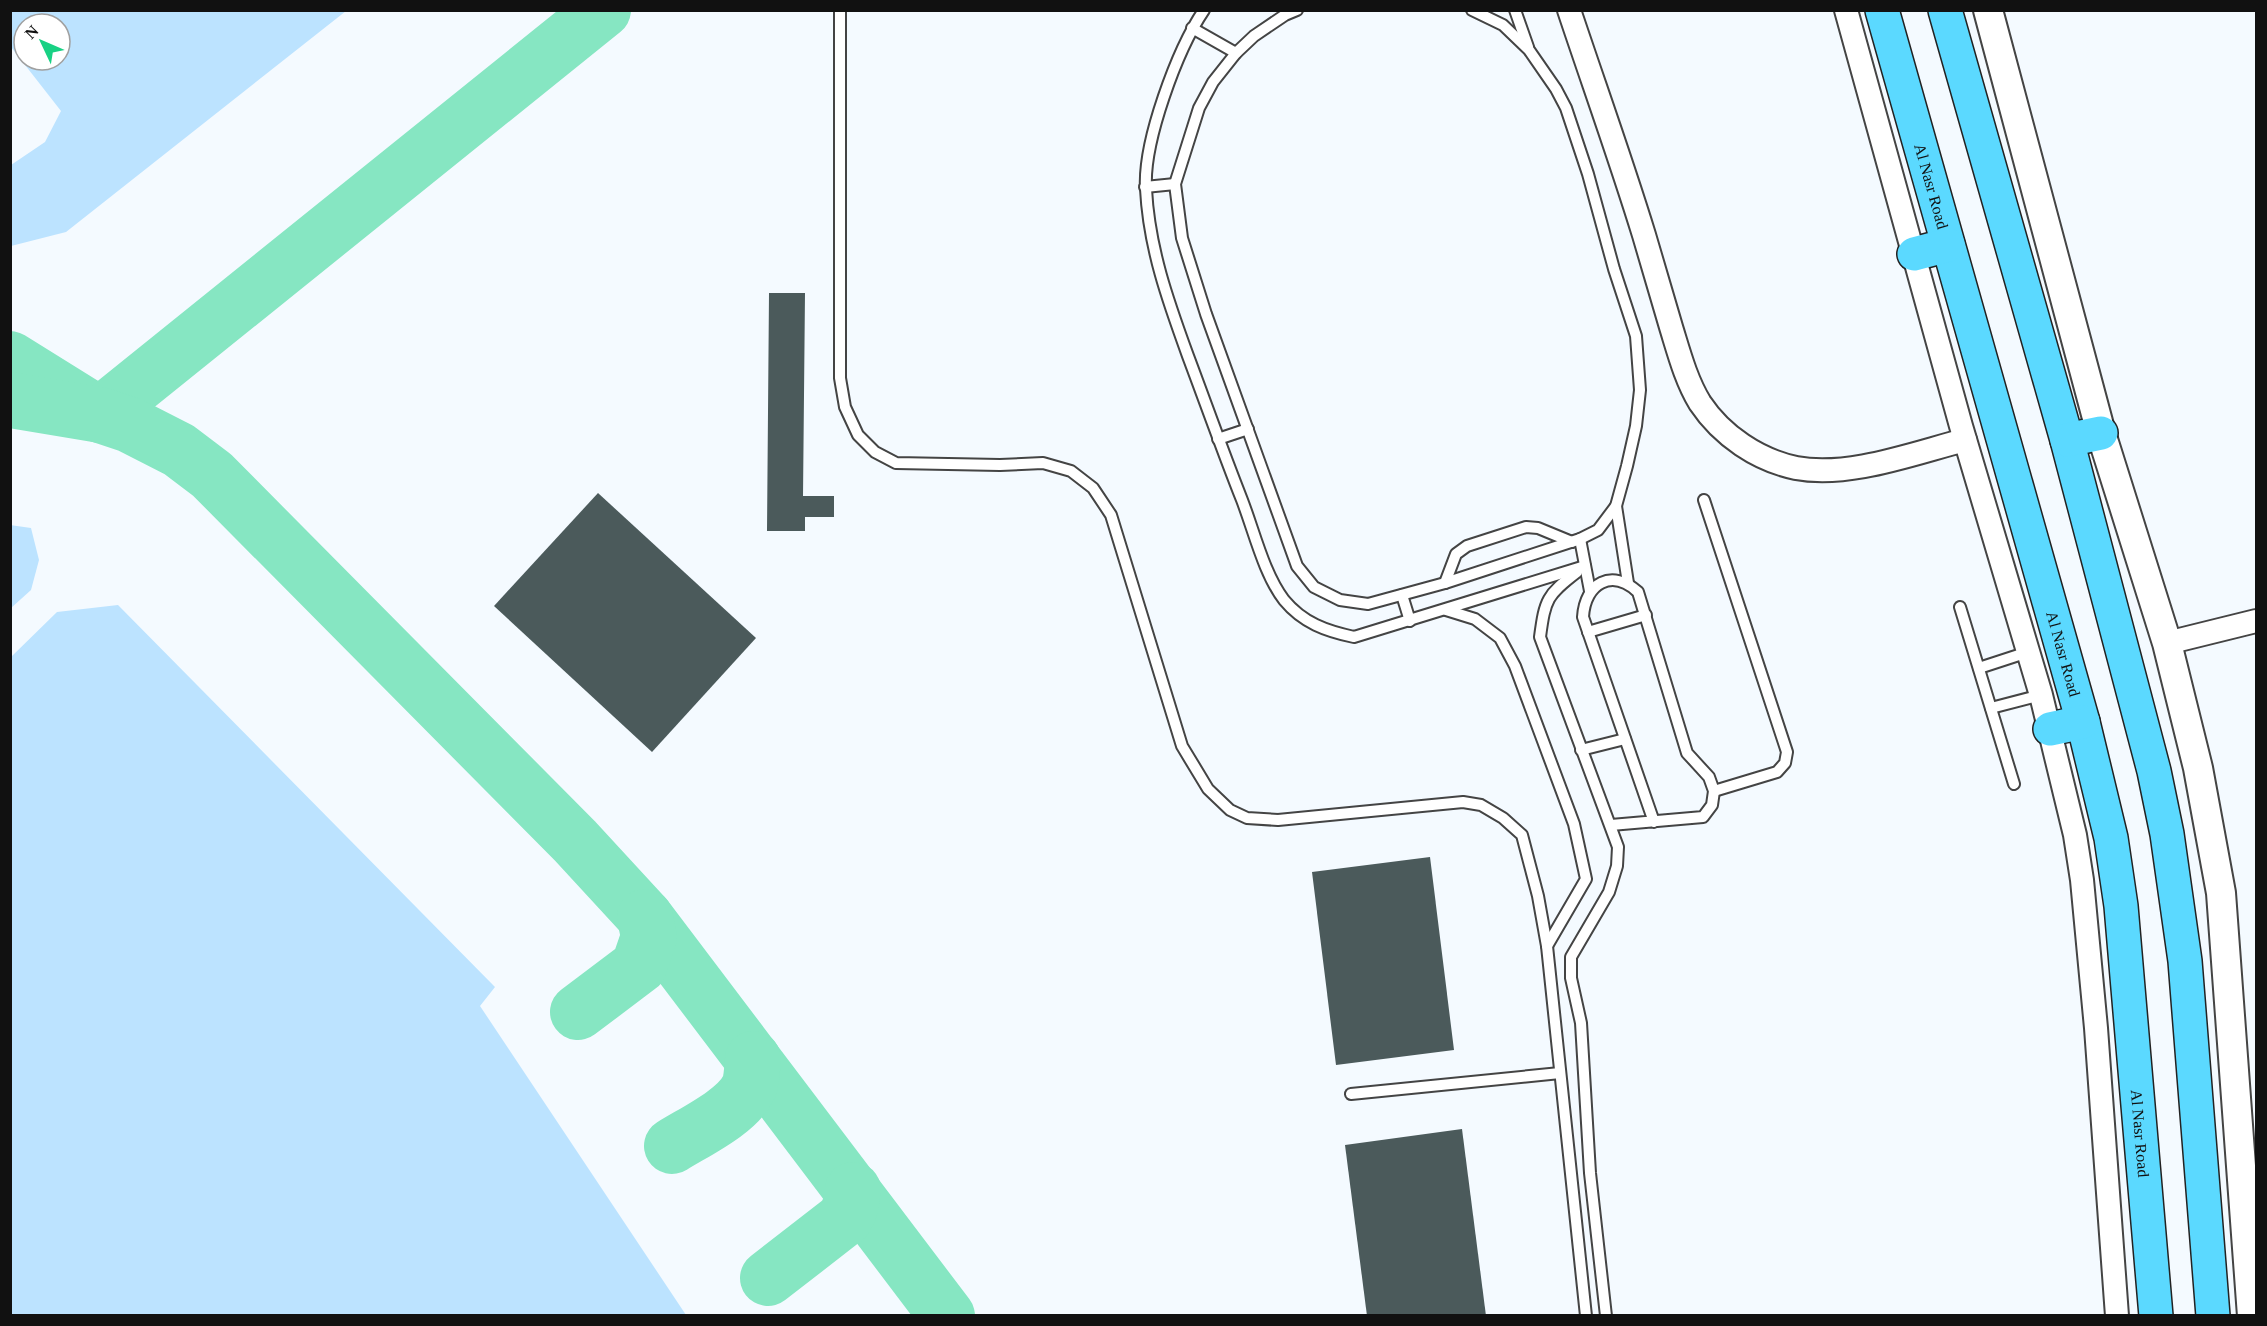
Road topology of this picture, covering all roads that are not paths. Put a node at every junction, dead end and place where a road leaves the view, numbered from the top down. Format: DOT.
graph roads {
  1 [pos="840,10"];
  2 [pos="1204,10"];
  3 [pos="1298,10"];
  4 [pos="1472,10"];
  5 [pos="1515,10"];
  6 [pos="1569,10"];
  7 [pos="1846,10"];
  8 [pos="1882,10"];
  9 [pos="1945,10"];
  10 [pos="1988,10"];
  11 [pos="1192,28"];
  12 [pos="1529,50"];
  13 [pos="1236,53"];
  14 [pos="1175,184"];
  15 [pos="1145,187"];
  16 [pos="1948,245"];
  17 [pos="1914,254"];
  18 [pos="1248,429"];
  19 [pos="2101,433"];
  20 [pos="1218,439"];
  21 [pos="1965,440"];
  22 [pos="2067,440"];
  23 [pos="1704,500"];
  24 [pos="1616,506"];
  25 [pos="1576,541"];
  26 [pos="1585,566"];
  27 [pos="1628,583"];
  28 [pos="1445,584"];
  29 [pos="1590,591"];
  30 [pos="1402,595"];
  31 [pos="1960,607"];
  32 [pos="1445,610"];
  33 [pos="1646,615"];
  34 [pos="1410,621"];
  35 [pos="2256,621"];
  36 [pos="1588,632"];
  37 [pos="2167,643"];
  38 [pos="2028,652"];
  39 [pos="1979,668"];
  40 [pos="2041,695"];
  41 [pos="1991,708"];
  42 [pos="2083,722"];
  43 [pos="2050,729"];
  44 [pos="1625,739"];
  45 [pos="1581,750"];
  46 [pos="2014,784"];
  47 [pos="1714,791"];
  48 [pos="1654,822"];
  49 [pos="1611,825"];
  50 [pos="1547,946"];
  51 [pos="1560,1073"];
  52 [pos="1351,1094"];
  53 [pos="1586,1316"];
  54 [pos="1606,1316"];
  55 [pos="2117,1316"];
  56 [pos="2156,1316"];
  57 [pos="2213,1316"];
  58 [pos="2252,1316"];
  1 -- 50 [label="lane"];
  2 -- 11 [label="lane"];
  3 -- 13 [label="lane"];
  4 -- 12 [label="lane"];
  5 -- 12 [label="lane"];
  6 -- 21 [label="street"];
  7 -- 17 [label="street"];
  8 -- 16 [label="highway, Al Nasr Road"];
  9 -- 22 [label="highway"];
  10 -- 19 [label="street"];
  11 -- 13 [label="lane"];
  11 -- 15 [label="lane"];
  12 -- 24 [label="lane"];
  13 -- 14 [label="lane"];
  14 -- 15 [label="lane"];
  14 -- 18 [label="lane"];
  15 -- 20 [label="lane"];
  16 -- 17 [label="highway"];
  16 -- 42 [label="highway, Al Nasr Road"];
  17 -- 21 [label="street"];
  18 -- 20 [label="lane"];
  18 -- 30 [label="lane"];
  19 -- 22 [label="highway"];
  19 -- 37 [label="street"];
  20 -- 34 [label="lane"];
  21 -- 38 [label="street"];
  22 -- 57 [label="highway"];
  23 -- 47 [label="lane"];
  24 -- 25 [label="lane"];
  24 -- 27 [label="lane"];
  25 -- 26 [label="lane"];
  25 -- 28 [label="lane"];
  25 -- 28 [label="lane"];
  26 -- 29 [label="lane"];
  26 -- 32 [label="lane"];
  26 -- 45 [label="lane"];
  27 -- 29 [label="lane"];
  27 -- 33 [label="lane"];
  28 -- 30 [label="lane"];
  29 -- 36 [label="lane"];
  30 -- 34 [label="lane"];
  31 -- 39 [label="lane"];
  32 -- 34 [label="lane"];
  32 -- 50 [label="lane"];
  33 -- 36 [label="lane"];
  33 -- 47 [label="lane"];
  35 -- 37 [label="street"];
  36 -- 44 [label="lane"];
  37 -- 58 [label="street"];
  38 -- 39 [label="lane"];
  38 -- 40 [label="street"];
  39 -- 41 [label="lane"];
  40 -- 41 [label="lane"];
  40 -- 43 [label="street"];
  41 -- 46 [label="lane"];
  42 -- 43 [label="highway"];
  42 -- 56 [label="highway, Al Nasr Road"];
  43 -- 55 [label="street"];
  44 -- 45 [label="lane"];
  44 -- 48 [label="lane"];
  45 -- 49 [label="lane"];
  47 -- 48 [label="lane"];
  48 -- 49 [label="lane"];
  49 -- 54 [label="lane"];
  50 -- 51 [label="lane"];
  51 -- 52 [label="lane"];
  51 -- 53 [label="lane"];
}
